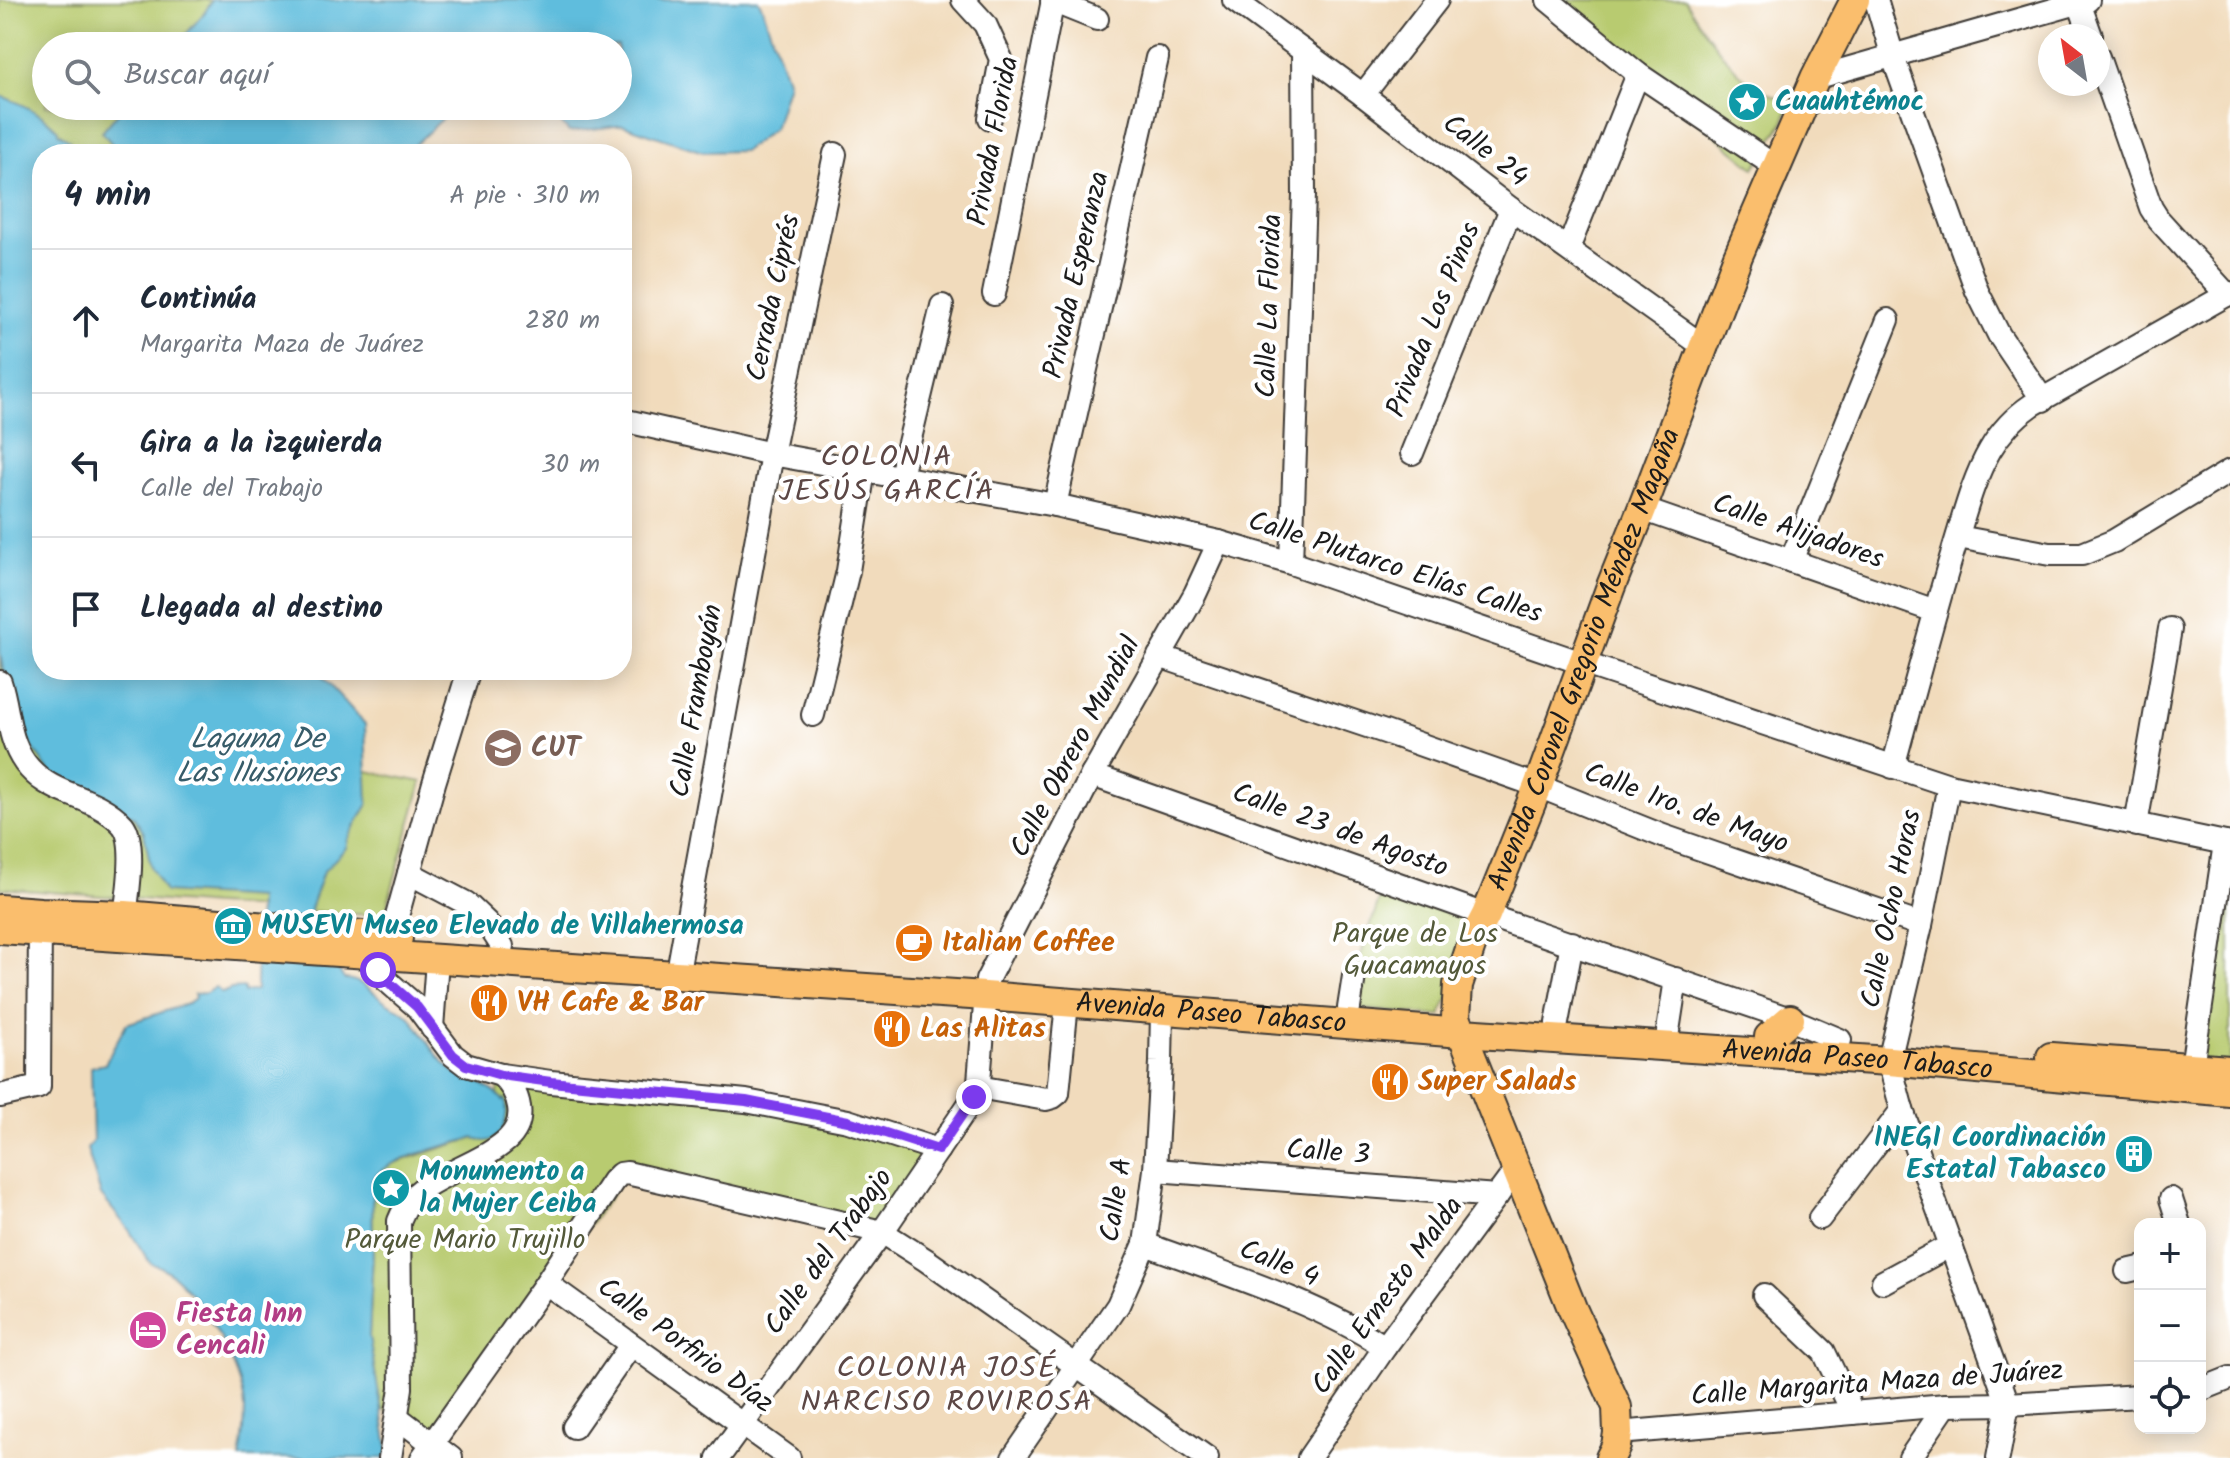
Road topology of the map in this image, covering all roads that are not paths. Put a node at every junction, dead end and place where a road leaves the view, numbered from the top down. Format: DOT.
graph roads {
  1 [pos="963,0"];
  2 [pos="1437,0"];
  3 [pos="1548,0"];
  4 [pos="1855,0"];
  5 [pos="1876,0"];
  6 [pos="1053,1"];
  7 [pos="2082,1"];
  8 [pos="1245,3"];
  9 [pos="1097,19"];
  10 [pos="2088,24"];
  11 [pos="1303,51"];
  12 [pos="1893,57"];
  13 [pos="1157,58"];
  14 [pos="1638,74"];
  15 [pos="1815,78"];
  16 [pos="2110,91"];
  17 [pos="1363,95"];
  18 [pos="990,118"];
  19 [pos="835,154"];
  20 [pos="1776,167"];
  21 [pos="1511,209"];
  22 [pos="1568,249"];
  23 [pos="994,294"];
  24 [pos="2228,294"];
  25 [pos="942,306"];
  26 [pos="1888,320"];
  27 [pos="1703,346"];
  28 [pos="2043,400"];
  29 [pos="632,422"];
  30 [pos="1412,453"];
  31 [pos="772,454"];
  32 [pos="864,470"];
  33 [pos="901,476"];
  34 [pos="2228,477"];
  35 [pos="1055,505"];
  36 [pos="1642,509"];
  37 [pos="1958,537"];
  38 [pos="1219,542"];
  39 [pos="1791,561"];
  40 [pos="1291,563"];
  41 [pos="1935,611"];
  42 [pos="2170,629"];
  43 [pos="1159,656"];
  44 [pos="1582,663"];
  45 [pos="466,680"];
  46 [pos="0,682"];
  47 [pos="813,715"];
  48 [pos="1893,767"];
  49 [pos="1092,775"];
  50 [pos="1949,785"];
  51 [pos="1538,786"];
  52 [pos="2136,825"];
  53 [pos="2227,843"];
  54 [pos="409,873"];
  55 [pos="0,909"];
  56 [pos="125,915"];
  57 [pos="1486,915"];
  58 [pos="40,922"];
  59 [pos="1921,925"];
  60 [pos="0,929"];
  61 [pos="1572,943"];
  62 [pos="502,946"];
  63 [pos="383,947"];
  64 [pos="437,960"];
  65 [pos="680,960"];
  66 [pos="1354,976"];
  67 [pos="1676,979"];
  68 [pos="986,988"];
  69 [pos="1067,1003"];
  70 [pos="1349,1008"];
  71 [pos="1162,1011"];
  72 [pos="1557,1023"];
  73 [pos="1459,1025"];
  74 [pos="432,1028"];
  75 [pos="1780,1028"];
  76 [pos="1668,1031"];
  77 [pos="1891,1053"];
  78 [pos="2192,1067"];
  79 [pos="2230,1070"];
  80 [pos="501,1075"];
  81 [pos="978,1087"];
  82 [pos="2230,1092"];
  83 [pos="0,1096"];
  84 [pos="1902,1110"];
  85 [pos="938,1150"];
  86 [pos="1155,1170"];
  87 [pos="1516,1170"];
  88 [pos="1497,1196"];
  89 [pos="2171,1199"];
  90 [pos="1820,1218"];
  91 [pos="2177,1218"];
  92 [pos="882,1232"];
  93 [pos="1145,1244"];
  94 [pos="1951,1245"];
  95 [pos="1883,1282"];
  96 [pos="546,1283"];
  97 [pos="1764,1295"];
  98 [pos="631,1345"];
  99 [pos="1385,1347"];
  100 [pos="1077,1365"];
  101 [pos="2230,1378"];
  102 [pos="2206,1388"];
  103 [pos="2134,1396"];
  104 [pos="2008,1404"];
  105 [pos="1946,1405"];
  106 [pos="1853,1413"];
  107 [pos="397,1417"];
  108 [pos="742,1424"];
  109 [pos="574,1427"];
  110 [pos="1614,1445"];
  111 [pos="427,1451"];
  112 [pos="390,1458"];
  113 [pos="451,1458"];
  114 [pos="718,1458"];
  115 [pos="789,1458"];
  116 [pos="1013,1458"];
  117 [pos="1207,1458"];
  118 [pos="1309,1458"];
  119 [pos="1910,1458"];
  120 [pos="1998,1458"];
  1 -- 18 [label="street"];
  2 -- 17 [label="street"];
  3 -- 14 [label="street"];
  4 -- 15 [label="main road, Avenida Coronel Gregorio Méndez Magaña"];
  5 -- 12 [label="street"];
  6 -- 9 [label="street"];
  6 -- 23 [label="street, Privada Florida"];
  7 -- 10 [label="street"];
  7 -- 12 [label="street"];
  8 -- 11 [label="street, Calle 24"];
  11 -- 17 [label="street, Calle 24"];
  11 -- 40 [label="street, Calle La Florida"];
  12 -- 15 [label="street"];
  12 -- 28 [label="street"];
  13 -- 35 [label="street, Privada Esperanza"];
  14 -- 20 [label="street"];
  14 -- 22 [label="street"];
  15 -- 20 [label="main road, Avenida Coronel Gregorio Méndez Magaña"];
  16 -- 24 [label="street"];
  17 -- 21 [label="street, Calle 24"];
  19 -- 31 [label="street, Cerrada Ciprés"];
  20 -- 27 [label="main road, Avenida Coronel Gregorio Méndez Magaña"];
  21 -- 22 [label="street, Calle 24"];
  21 -- 30 [label="street, Privada Los Pinos"];
  22 -- 27 [label="street, Calle 24"];
  24 -- 28 [label="street"];
  25 -- 33 [label="street"];
  26 -- 39 [label="street"];
  27 -- 36 [label="main road, Avenida Coronel Gregorio Méndez Magaña"];
  28 -- 37 [label="street"];
  29 -- 31 [label="street, Calle Plutarco Elías Calles"];
  31 -- 32 [label="street, Calle Plutarco Elías Calles"];
  31 -- 65 [label="street, Calle Framboyán"];
  32 -- 33 [label="street, Calle Plutarco Elías Calles"];
  32 -- 47 [label="street"];
  33 -- 35 [label="street, Calle Plutarco Elías Calles"];
  34 -- 37 [label="street"];
  35 -- 38 [label="street, Calle Plutarco Elías Calles"];
  36 -- 39 [label="street, Calle Alijadores"];
  36 -- 44 [label="main road, Avenida Coronel Gregorio Méndez Magaña"];
  37 -- 41 [label="street"];
  38 -- 40 [label="street, Calle Plutarco Elías Calles"];
  38 -- 43 [label="street, Calle Obrero Mundial"];
  39 -- 41 [label="street, Calle Alijadores"];
  40 -- 44 [label="street, Calle Plutarco Elías Calles"];
  41 -- 48 [label="street"];
  42 -- 52 [label="street"];
  43 -- 49 [label="street, Calle Obrero Mundial"];
  43 -- 51 [label="street, Calle 1ro. de Mayo"];
  44 -- 48 [label="street, Calle Plutarco Elías Calles"];
  44 -- 51 [label="main road, Avenida Coronel Gregorio Méndez Magaña"];
  45 -- 54 [label="street"];
  46 -- 56 [label="street"];
  48 -- 50 [label="street, Calle Plutarco Elías Calles"];
  49 -- 57 [label="street, Calle 23 de Agosto"];
  49 -- 68 [label="street, Calle Obrero Mundial"];
  50 -- 52 [label="street, Calle Plutarco Elías Calles"];
  50 -- 59 [label="street, Calle Ocho Horas"];
  51 -- 57 [label="main road, Avenida Coronel Gregorio Méndez Magaña"];
  51 -- 59 [label="street, Calle 1ro. de Mayo"];
  52 -- 53 [label="street, Calle Plutarco Elías Calles"];
  53 -- 78 [label="street"];
  54 -- 62 [label="street"];
  54 -- 63 [label="street"];
  55 -- 58 [label="main road, Avenida Paseo Tabasco"];
  56 -- 58 [label="main road, Avenida Paseo Tabasco"];
  56 -- 63 [label="main road, Avenida Paseo Tabasco"];
  57 -- 61 [label="street, Calle 23 de Agosto"];
  57 -- 73 [label="main road, Avenida Coronel Gregorio Méndez Magaña"];
  58 -- 60 [label="main road, Avenida Paseo Tabasco"];
  58 -- 63 [label="main road, Avenida Paseo Tabasco"];
  58 -- 83 [label="street"];
  59 -- 77 [label="street, Calle Ocho Horas"];
  61 -- 67 [label="street, Calle 23 de Agosto"];
  61 -- 72 [label="street"];
  62 -- 63 [label="main road, Avenida Paseo Tabasco"];
  62 -- 65 [label="main road, Avenida Paseo Tabasco"];
  63 -- 64 [label="main road, Avenida Paseo Tabasco"];
  63 -- 74 [label="street"];
  64 -- 68 [label="main road, Avenida Paseo Tabasco"];
  64 -- 74 [label="street"];
  65 -- 68 [label="main road, Avenida Paseo Tabasco"];
  66 -- 70 [label="street"];
  67 -- 75 [label="street, Calle 23 de Agosto"];
  67 -- 76 [label="street"];
  68 -- 69 [label="main road, Avenida Paseo Tabasco"];
  68 -- 70 [label="main road, Avenida Paseo Tabasco"];
  68 -- 81 [label="street, Calle del Trabajo"];
  69 -- 71 [label="main road, Avenida Paseo Tabasco"];
  69 -- 81 [label="street"];
  70 -- 73 [label="main road, Avenida Paseo Tabasco"];
  71 -- 73 [label="main road, Avenida Paseo Tabasco"];
  71 -- 86 [label="street, Calle A"];
  72 -- 73 [label="main road, Avenida Paseo Tabasco"];
  72 -- 76 [label="main road, Avenida Paseo Tabasco"];
  73 -- 77 [label="main road, Avenida Paseo Tabasco"];
  73 -- 87 [label="main road, Avenida Coronel Gregorio Méndez Magaña"];
  74 -- 80 [label="street"];
  75 -- 76 [label="main road, Avenida Paseo Tabasco"];
  75 -- 77 [label="main road, Avenida Paseo Tabasco"];
  77 -- 78 [label="main road, Avenida Paseo Tabasco"];
  77 -- 82 [label="main road, Avenida Paseo Tabasco"];
  77 -- 84 [label="street, Calle Ocho Horas"];
  78 -- 79 [label="main road, Avenida Paseo Tabasco"];
  80 -- 85 [label="street"];
  80 -- 107 [label="street"];
  81 -- 85 [label="street, Calle del Trabajo"];
  84 -- 90 [label="street"];
  84 -- 94 [label="street, Calle Ocho Horas"];
  85 -- 92 [label="street, Calle del Trabajo"];
  86 -- 88 [label="street, Calle 3"];
  86 -- 93 [label="street, Calle A"];
  87 -- 88 [label="street, Calle Ernesto Malda"];
  87 -- 110 [label="main road, Avenida Coronel Gregorio Méndez Magaña"];
  88 -- 99 [label="street, Calle Ernesto Malda"];
  89 -- 91 [label="street"];
  92 -- 96 [label="street"];
  92 -- 100 [label="street"];
  92 -- 108 [label="street, Calle del Trabajo"];
  93 -- 99 [label="street, Calle 4"];
  93 -- 100 [label="street, Calle A"];
  94 -- 95 [label="street"];
  94 -- 104 [label="street, Calle Ocho Horas"];
  96 -- 98 [label="street, Calle Porfirio Díaz"];
  96 -- 111 [label="street"];
  97 -- 106 [label="street"];
  98 -- 108 [label="street, Calle Porfirio Díaz"];
  98 -- 109 [label="street"];
  99 -- 118 [label="street, Calle Ernesto Malda"];
  100 -- 116 [label="street, Calle A"];
  100 -- 117 [label="street"];
  101 -- 102 [label="street"];
  103 -- 104 [label="street, Calle Margarita Maza de Juárez"];
  104 -- 105 [label="street, Calle Margarita Maza de Juárez"];
  104 -- 120 [label="street"];
  105 -- 106 [label="street, Calle Margarita Maza de Juárez"];
  105 -- 119 [label="street"];
  106 -- 110 [label="street, Calle Margarita Maza de Juárez"];
  107 -- 111 [label="street"];
  107 -- 112 [label="street"];
  108 -- 114 [label="street, Calle del Trabajo"];
  108 -- 115 [label="street, Calle Porfirio Díaz"];
  111 -- 113 [label="street"];
}
